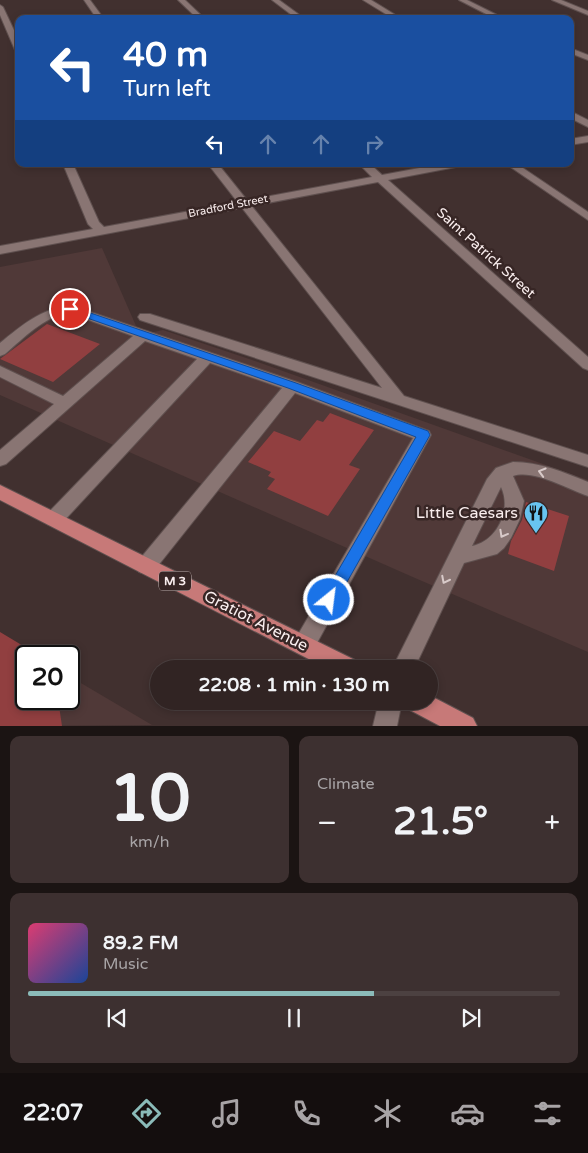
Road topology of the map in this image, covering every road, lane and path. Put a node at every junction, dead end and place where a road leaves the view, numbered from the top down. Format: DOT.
graph roads {
  1 [pos="87,0"];
  2 [pos="181,0"];
  3 [pos="275,0"];
  4 [pos="366,0"];
  5 [pos="462,0"];
  6 [pos="555,0"];
  7 [pos="0,7"];
  8 [pos="588,13"];
  9 [pos="98,15"];
  10 [pos="198,15"];
  11 [pos="296,15"];
  12 [pos="392,15"];
  13 [pos="494,15"];
  14 [pos="15,41"];
  15 [pos="574,52"];
  16 [pos="588,58"];
  17 [pos="574,116"];
  18 [pos="588,124"];
  19 [pos="588,138"];
  20 [pos="574,141"];
  21 [pos="69,167"];
  22 [pos="215,167"];
  23 [pos="367,167"];
  24 [pos="440,167"];
  25 [pos="515,167"];
  26 [pos="380,178"];
  27 [pos="244,203"];
  28 [pos="588,217"];
  29 [pos="100,230"];
  30 [pos="0,250"];
  31 [pos="145,317"];
  32 [pos="143,335"];
  33 [pos="0,351"];
  34 [pos="207,357"];
  35 [pos="588,365"];
  36 [pos="0,371"];
  37 [pos="292,386"];
  38 [pos="400,401"];
  39 [pos="64,403"];
  40 [pos="0,460"];
  41 [pos="588,461"];
  42 [pos="502,474"];
  43 [pos="588,489"];
  44 [pos="0,492"];
  45 [pos="54,519"];
  46 [pos="457,556"];
  47 [pos="146,566"];
  48 [pos="304,645"];
  49 [pos="333,660"];
  50 [pos="407,660"];
  51 [pos="389,710"];
  52 [pos="434,710"];
  53 [pos="386,726"];
  54 [pos="465,726"];
  1 -- 9 [label="street"];
  2 -- 10 [label="street"];
  3 -- 11 [label="street"];
  4 -- 12 [label="street"];
  5 -- 13 [label="street"];
  6 -- 8 [label="street"];
  7 -- 14 [label="street"];
  15 -- 16 [label="street"];
  17 -- 18 [label="street"];
  19 -- 20 [label="street"];
  21 -- 29 [label="street"];
  22 -- 27 [label="street"];
  23 -- 26 [label="street, Saint Patrick Street"];
  24 -- 26 [label="street, Bradford Street"];
  25 -- 28 [label="street"];
  26 -- 27 [label="street, Bradford Street"];
  26 -- 35 [label="street, Saint Patrick Street"];
  27 -- 29 [label="street, Bradford Street"];
  27 -- 38 [label="street"];
  29 -- 30 [label="street, Bradford Street"];
  31 -- 38 [label="street"];
  32 -- 33 [label="street"];
  32 -- 34 [label="street"];
  32 -- 39 [label="street"];
  34 -- 37 [label="street"];
  34 -- 45 [label="street"];
  36 -- 39 [label="street"];
  37 -- 47 [label="street"];
  37 -- 48 [label="street"];
  38 -- 41 [label="street"];
  39 -- 40 [label="street"];
  43 -- 42 [label="street, one-way"];
  42 -- 46 [label="street"];
  42 -- 46 [label="street, one-way"];
  44 -- 45 [label="main road, Gratiot Avenue / M 3"];
  45 -- 47 [label="main road, Gratiot Avenue / M 3"];
  46 -- 50 [label="street, one-way"];
  47 -- 48 [label="main road, Gratiot Avenue / M 3"];
  48 -- 49 [label="main road, Gratiot Avenue / M 3"];
  51 -- 53 [label="street"];
  52 -- 54 [label="main road"];
}
